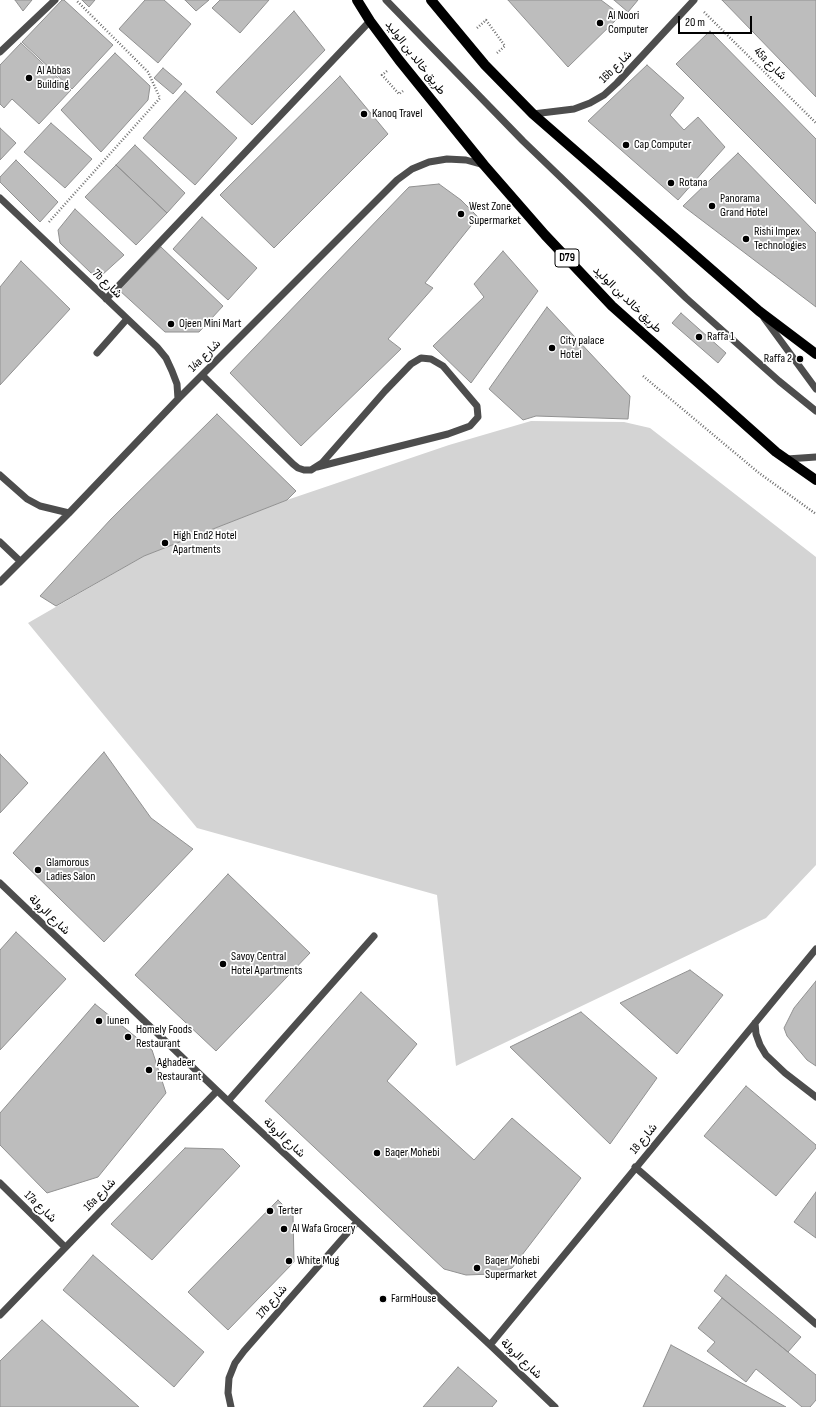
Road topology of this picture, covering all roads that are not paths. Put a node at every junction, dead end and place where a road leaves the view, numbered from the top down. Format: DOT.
graph roads {
  1 [pos="55,0"];
  2 [pos="357,0"];
  3 [pos="386,0"];
  4 [pos="431,0"];
  5 [pos="694,1"];
  6 [pos="370,21"];
  7 [pos="0,52"];
  8 [pos="533,114"];
  9 [pos="484,165"];
  10 [pos="0,198"];
  11 [pos="106,299"];
  12 [pos="759,311"];
  13 [pos="127,319"];
  14 [pos="97,353"];
  15 [pos="816,354"];
  16 [pos="202,375"];
  17 [pos="816,389"];
  18 [pos="178,399"];
  19 [pos="816,411"];
  20 [pos="816,457"];
  21 [pos="787,459"];
  22 [pos="317,467"];
  23 [pos="0,475"];
  24 [pos="816,480"];
  25 [pos="69,513"];
  26 [pos="0,542"];
  27 [pos="20,562"];
  28 [pos="0,582"];
  29 [pos="0,883"];
  30 [pos="374,936"];
  31 [pos="816,949"];
  32 [pos="755,1023"];
  33 [pos="217,1091"];
  34 [pos="816,1097"];
  35 [pos="228,1101"];
  36 [pos="635,1167"];
  37 [pos="0,1183"];
  38 [pos="358,1222"];
  39 [pos="65,1247"];
  40 [pos="0,1315"];
  41 [pos="816,1324"];
  42 [pos="490,1345"];
  43 [pos="231,1407"];
  44 [pos="555,1407"];
  1 -- 7 [label="street"];
  2 -- 6 [label="main road, طريق خالد بن الوليد / D79"];
  3 -- 19 [label="street"];
  4 -- 8 [label="main road"];
  5 -- 8 [label="street, 16b شارع"];
  6 -- 9 [label="main road, طريق خالد بن الوليد / D79"];
  6 -- 11 [label="street"];
  8 -- 12 [label="main road"];
  9 -- 16 [label="street, 14a شارع"];
  9 -- 21 [label="main road, طريق خالد بن الوليد / D79"];
  10 -- 11 [label="street, 7b شارع"];
  11 -- 13 [label="street, 7b شارع"];
  12 -- 15 [label="main road"];
  12 -- 17 [label="street"];
  13 -- 14 [label="street"];
  13 -- 18 [label="street, 7b شارع"];
  16 -- 18 [label="street, 14a شارع"];
  16 -- 22 [label="street"];
  18 -- 25 [label="street, 14a شارع"];
  20 -- 21 [label="street"];
  21 -- 24 [label="main road, طريق خالد بن الوليد / D79"];
  22 -- 22 [label="street"];
  23 -- 25 [label="street"];
  25 -- 27 [label="street, 14a شارع"];
  26 -- 27 [label="street"];
  27 -- 28 [label="street, 14a شارع"];
  29 -- 33 [label="street, شارع الرولة"];
  30 -- 35 [label="street"];
  31 -- 32 [label="street, شارع 18"];
  32 -- 34 [label="street"];
  32 -- 36 [label="street, شارع 18"];
  33 -- 35 [label="street, شارع الرولة"];
  33 -- 39 [label="street, 16a شارع"];
  35 -- 38 [label="street, شارع الرولة"];
  36 -- 41 [label="street"];
  36 -- 42 [label="street, شارع 18"];
  37 -- 39 [label="street, 17a شارع"];
  38 -- 42 [label="street, شارع الرولة"];
  38 -- 43 [label="street, 17b شارع"];
  39 -- 40 [label="street, 16a شارع"];
  42 -- 44 [label="street, شارع الرولة"];
}
